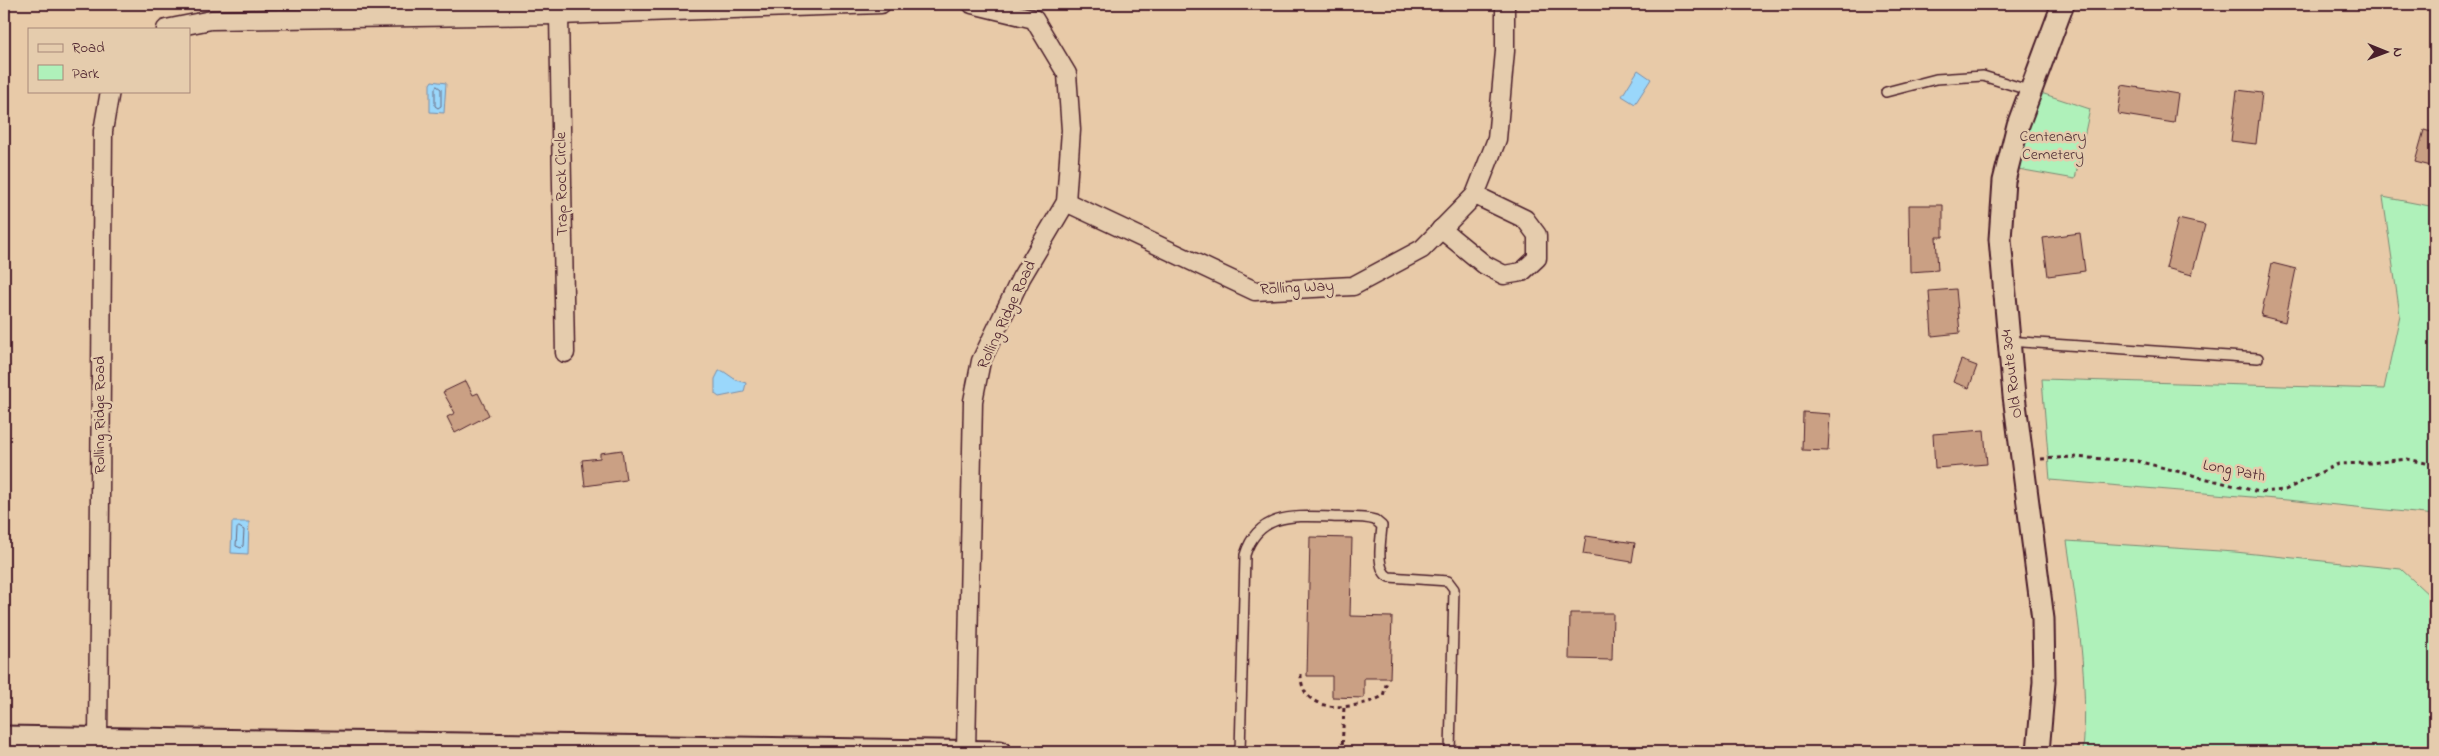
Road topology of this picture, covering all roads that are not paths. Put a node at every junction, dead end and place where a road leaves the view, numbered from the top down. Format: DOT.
graph roads {
  1 [pos="882,4"];
  2 [pos="972,4"];
  3 [pos="1505,4"];
  4 [pos="2063,4"];
  5 [pos="559,15"];
  6 [pos="171,28"];
  7 [pos="2031,91"];
  8 [pos="110,92"];
  9 [pos="1886,92"];
  10 [pos="1475,195"];
  11 [pos="1066,202"];
  12 [pos="1441,229"];
  13 [pos="2008,341"];
  14 [pos="564,352"];
  15 [pos="2258,358"];
  16 [pos="4,737"];
  17 [pos="98,739"];
  18 [pos="966,751"];
  19 [pos="1000,752"];
  20 [pos="1240,752"];
  21 [pos="1450,752"];
  22 [pos="2038,752"];
  1 -- 5 [label="street"];
  2 -- 11 [label="street, Rolling Ridge Road"];
  3 -- 10 [label="street, Rolling Way"];
  4 -- 7 [label="street, Old Route 304"];
  5 -- 6 [label="street"];
  5 -- 14 [label="street, Trap Rock Circle"];
  7 -- 9 [label="lane"];
  7 -- 13 [label="street, Old Route 304"];
  8 -- 17 [label="street, Rolling Ridge Road"];
  10 -- 12 [label="street, Rolling Way"];
  10 -- 12 [label="street"];
  11 -- 12 [label="street, Rolling Way"];
  11 -- 18 [label="street, Rolling Ridge Road"];
  13 -- 15 [label="lane"];
  13 -- 22 [label="street, Old Route 304"];
  16 -- 17 [label="street"];
  17 -- 18 [label="street"];
  18 -- 19 [label="street"];
  20 -- 21 [label="lane"];
}
